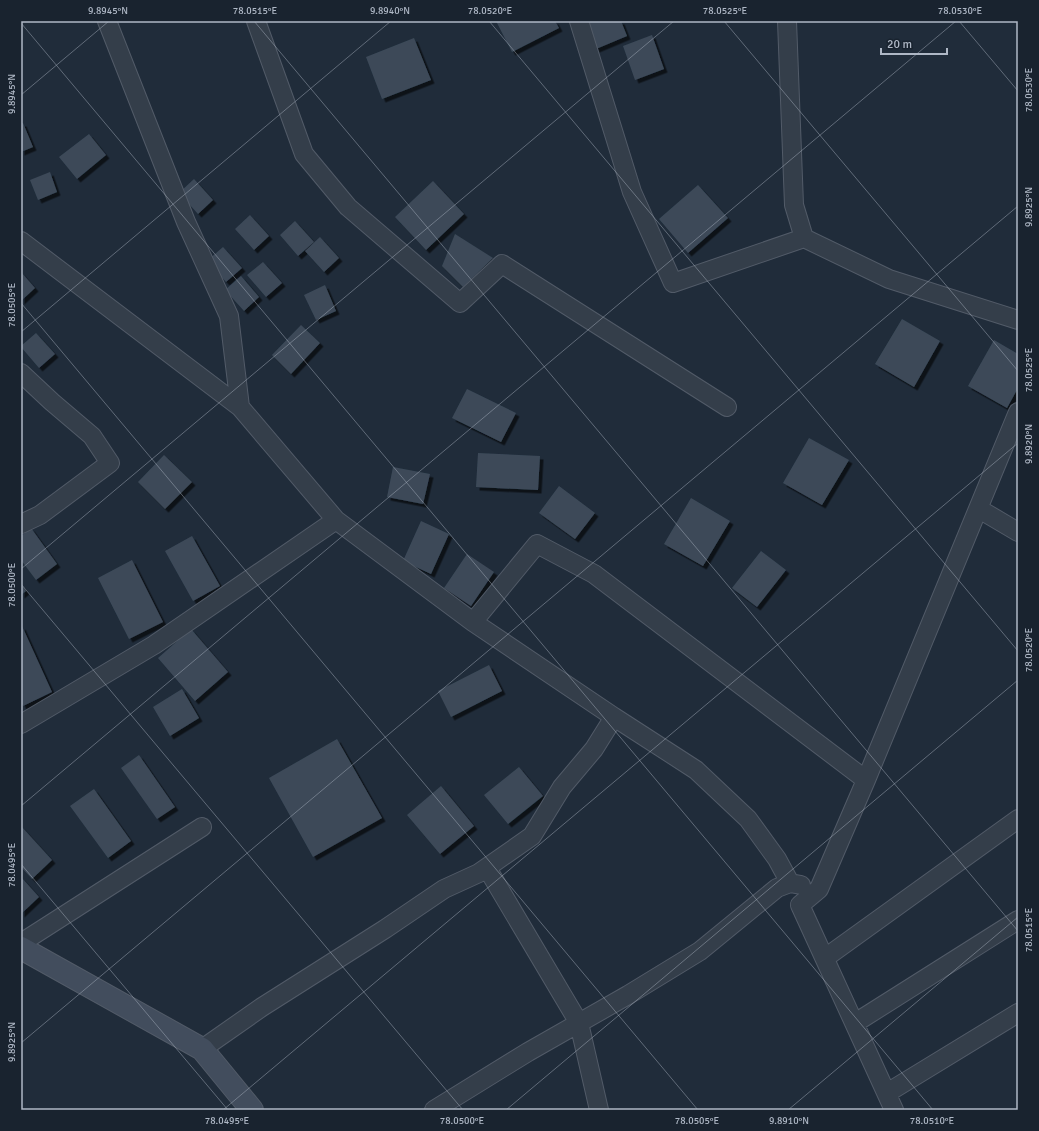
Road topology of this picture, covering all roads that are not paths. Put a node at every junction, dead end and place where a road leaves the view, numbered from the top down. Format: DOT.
graph roads {
  1 [pos="107,21"];
  2 [pos="256,21"];
  3 [pos="579,21"];
  4 [pos="787,21"];
  5 [pos="804,238"];
  6 [pos="21,241"];
  7 [pos="1018,320"];
  8 [pos="21,373"];
  9 [pos="240,407"];
  10 [pos="727,407"];
  11 [pos="1018,412"];
  12 [pos="979,508"];
  13 [pos="336,520"];
  14 [pos="21,524"];
  15 [pos="1018,532"];
  16 [pos="473,622"];
  17 [pos="614,717"];
  18 [pos="21,724"];
  19 [pos="866,780"];
  20 [pos="1018,819"];
  21 [pos="202,828"];
  22 [pos="487,868"];
  23 [pos="790,882"];
  24 [pos="819,888"];
  25 [pos="1018,920"];
  26 [pos="21,943"];
  27 [pos="21,948"];
  28 [pos="825,958"];
  29 [pos="1018,1013"];
  30 [pos="579,1023"];
  31 [pos="855,1023"];
  32 [pos="202,1048"];
  33 [pos="887,1093"];
  34 [pos="252,1110"];
  35 [pos="434,1110"];
  36 [pos="599,1110"];
  37 [pos="894,1110"];
  1 -- 9 [label="street"];
  2 -- 10 [label="street"];
  3 -- 5 [label="street"];
  4 -- 5 [label="street"];
  5 -- 7 [label="street"];
  6 -- 9 [label="street"];
  8 -- 14 [label="street"];
  9 -- 13 [label="street"];
  11 -- 12 [label="street"];
  12 -- 15 [label="street"];
  12 -- 19 [label="street"];
  13 -- 16 [label="street"];
  13 -- 18 [label="street"];
  16 -- 17 [label="street"];
  16 -- 19 [label="street"];
  17 -- 22 [label="street"];
  17 -- 23 [label="street"];
  19 -- 24 [label="street"];
  20 -- 28 [label="street"];
  21 -- 26 [label="street"];
  22 -- 30 [label="street"];
  22 -- 32 [label="street"];
  23 -- 24 [label="street"];
  23 -- 30 [label="street"];
  24 -- 28 [label="street"];
  25 -- 31 [label="street"];
  27 -- 32 [label="street"];
  28 -- 31 [label="street"];
  29 -- 33 [label="street"];
  30 -- 35 [label="street"];
  30 -- 36 [label="street"];
  31 -- 33 [label="street"];
  32 -- 34 [label="street"];
  33 -- 37 [label="street"];
}
